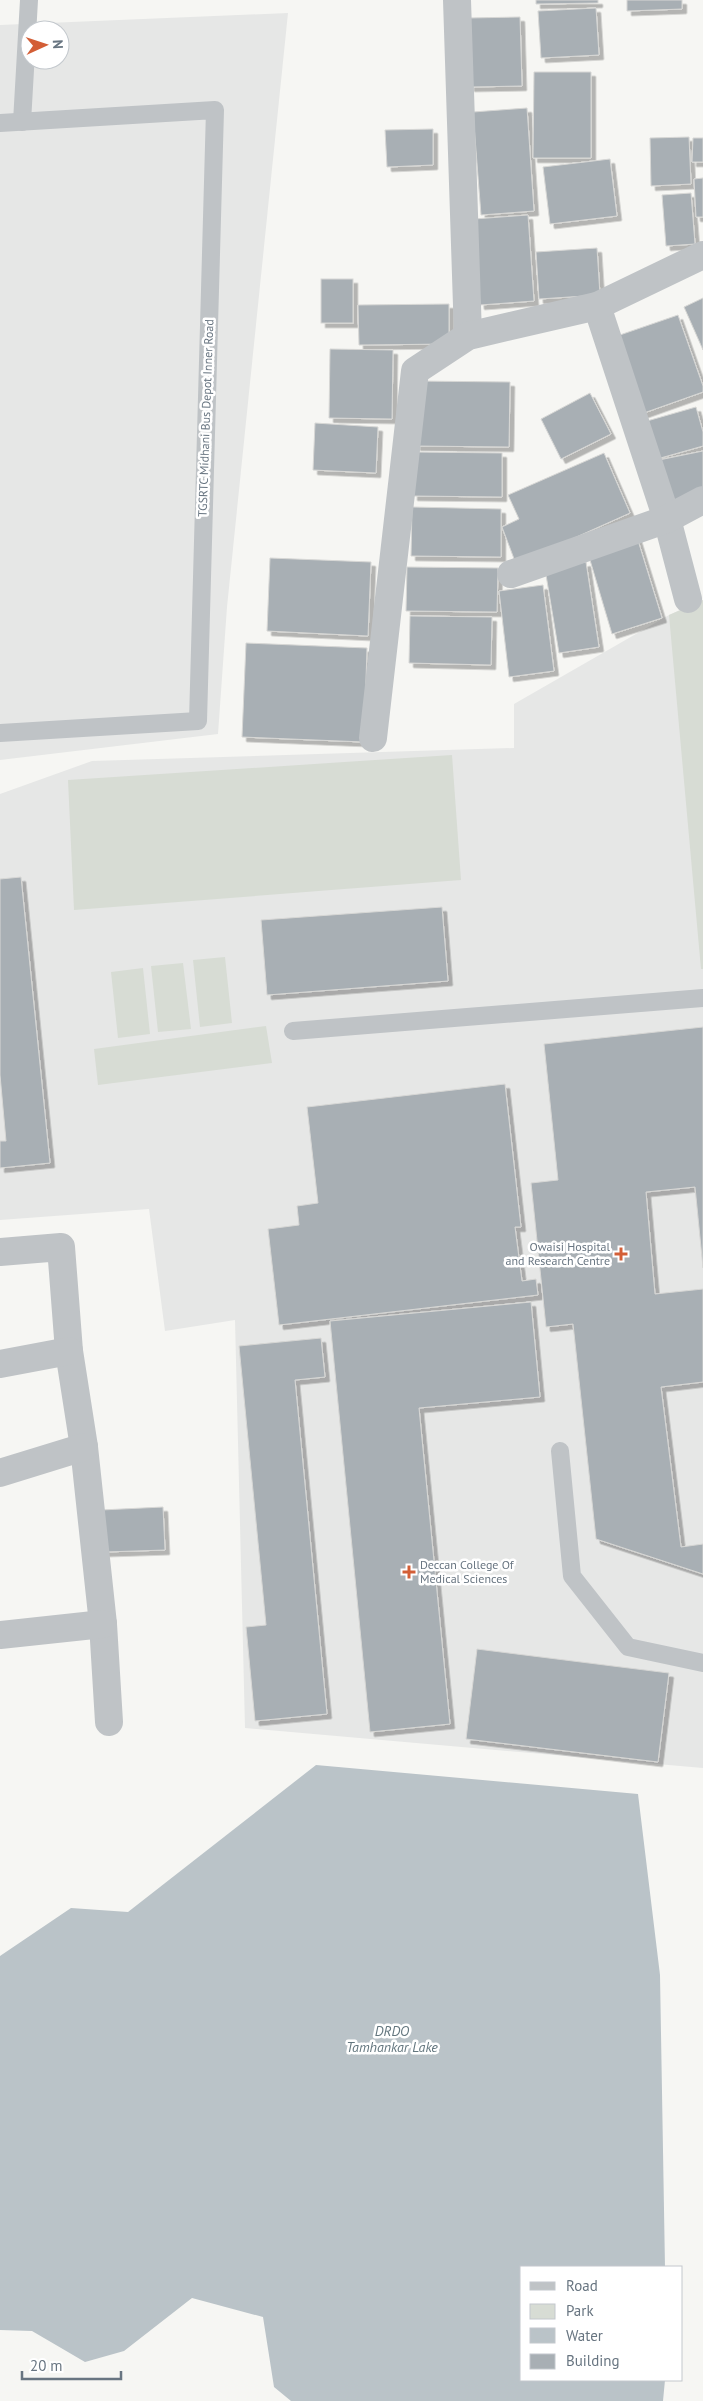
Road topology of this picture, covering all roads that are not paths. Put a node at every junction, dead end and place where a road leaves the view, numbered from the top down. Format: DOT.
graph roads {
  1 [pos="28,0"];
  2 [pos="457,0"];
  3 [pos="22,122"];
  4 [pos="0,123"];
  5 [pos="703,255"];
  6 [pos="597,306"];
  7 [pos="468,336"];
  8 [pos="703,500"];
  9 [pos="667,519"];
  10 [pos="512,574"];
  11 [pos="688,599"];
  12 [pos="0,733"];
  13 [pos="373,738"];
  14 [pos="703,998"];
  15 [pos="294,1031"];
  16 [pos="0,1252"];
  17 [pos="70,1351"];
  18 [pos="0,1364"];
  19 [pos="84,1447"];
  20 [pos="560,1451"];
  21 [pos="0,1473"];
  22 [pos="103,1624"];
  23 [pos="0,1634"];
  24 [pos="703,1663"];
  25 [pos="109,1722"];
  1 -- 3 [label="lane"];
  2 -- 7 [label="street"];
  3 -- 4 [label="lane, TGSRTC Midhani Bus Depot Inner Road"];
  3 -- 12 [label="lane, TGSRTC Midhani Bus Depot Inner Road"];
  5 -- 6 [label="street"];
  6 -- 7 [label="street"];
  6 -- 9 [label="street"];
  7 -- 13 [label="street"];
  8 -- 9 [label="street"];
  9 -- 10 [label="street"];
  9 -- 11 [label="street"];
  14 -- 15 [label="lane"];
  16 -- 17 [label="street"];
  17 -- 18 [label="street"];
  17 -- 19 [label="street"];
  19 -- 21 [label="street"];
  19 -- 22 [label="street"];
  20 -- 24 [label="lane"];
  22 -- 23 [label="street"];
  22 -- 25 [label="street"];
}
